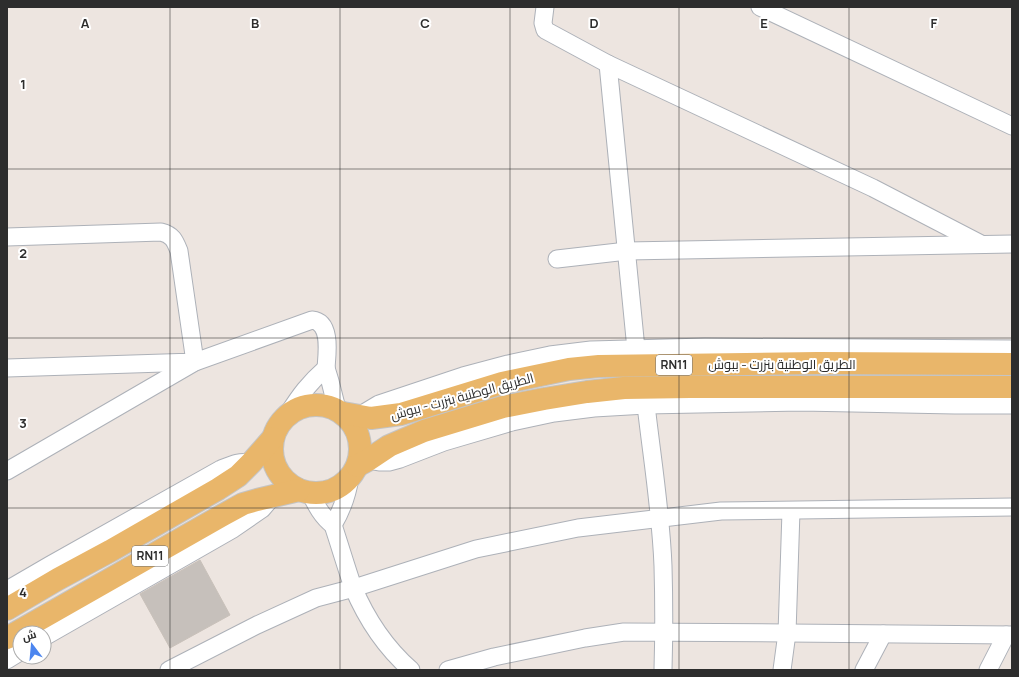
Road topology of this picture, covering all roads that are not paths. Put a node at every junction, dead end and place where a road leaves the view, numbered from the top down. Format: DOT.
graph roads {
  1 [pos="545,7"];
  2 [pos="760,7"];
  3 [pos="608,64"];
  4 [pos="1012,126"];
  5 [pos="7,237"];
  6 [pos="981,244"];
  7 [pos="1012,244"];
  8 [pos="627,250"];
  9 [pos="557,259"];
  10 [pos="636,349"];
  11 [pos="1012,349"];
  12 [pos="194,362"];
  13 [pos="1012,364"];
  14 [pos="7,368"];
  15 [pos="326,368"];
  16 [pos="1012,387"];
  17 [pos="646,405"];
  18 [pos="1012,405"];
  19 [pos="347,413"];
  20 [pos="288,414"];
  21 [pos="273,438"];
  22 [pos="251,463"];
  23 [pos="358,468"];
  24 [pos="7,471"];
  25 [pos="305,491"];
  26 [pos="274,495"];
  27 [pos="1012,507"];
  28 [pos="791,511"];
  29 [pos="659,519"];
  30 [pos="333,525"];
  31 [pos="354,588"];
  32 [pos="7,590"];
  33 [pos="7,609"];
  34 [pos="664,632"];
  35 [pos="52,633"];
  36 [pos="787,633"];
  37 [pos="883,634"];
  38 [pos="1009,635"];
  39 [pos="7,638"];
  40 [pos="169,670"];
  41 [pos="411,670"];
  42 [pos="448,670"];
  43 [pos="663,670"];
  44 [pos="782,670"];
  45 [pos="864,670"];
  46 [pos="988,670"];
  1 -- 3 [label="street"];
  2 -- 4 [label="street"];
  3 -- 6 [label="street"];
  3 -- 8 [label="street"];
  5 -- 12 [label="street"];
  6 -- 7 [label="street"];
  6 -- 8 [label="street"];
  8 -- 9 [label="street"];
  8 -- 10 [label="street"];
  10 -- 11 [label="street"];
  10 -- 19 [label="street"];
  12 -- 14 [label="street"];
  12 -- 15 [label="street"];
  12 -- 24 [label="street"];
  13 -- 19 [label="main road, الطريق الوطنية بنزرت - ببوش / RN11"];
  15 -- 19 [label="street"];
  15 -- 20 [label="street"];
  16 -- 23 [label="main road, الطريق الوطنية بنزرت - ببوش / RN11"];
  17 -- 18 [label="street"];
  17 -- 23 [label="street"];
  17 -- 29 [label="street"];
  19 -- 20 [label="main road, RN11"];
  19 -- 23 [label="main road"];
  20 -- 21 [label="main road, RN11"];
  21 -- 22 [label="main road, RN11"];
  21 -- 25 [label="main road, RN11"];
  22 -- 32 [label="street"];
  22 -- 33 [label="main road, RN11"];
  23 -- 25 [label="main road, RN11"];
  23 -- 30 [label="street"];
  25 -- 26 [label="main road, RN11"];
  25 -- 30 [label="street"];
  26 -- 35 [label="street"];
  26 -- 39 [label="main road, RN11"];
  27 -- 28 [label="street"];
  28 -- 29 [label="street"];
  28 -- 36 [label="street"];
  29 -- 31 [label="street"];
  29 -- 34 [label="street"];
  30 -- 31 [label="street"];
  31 -- 40 [label="street"];
  31 -- 41 [label="street"];
  34 -- 36 [label="street"];
  34 -- 42 [label="street"];
  34 -- 43 [label="street"];
  36 -- 37 [label="street"];
  36 -- 44 [label="street"];
  37 -- 38 [label="street"];
  37 -- 45 [label="street"];
  38 -- 46 [label="street"];
}
